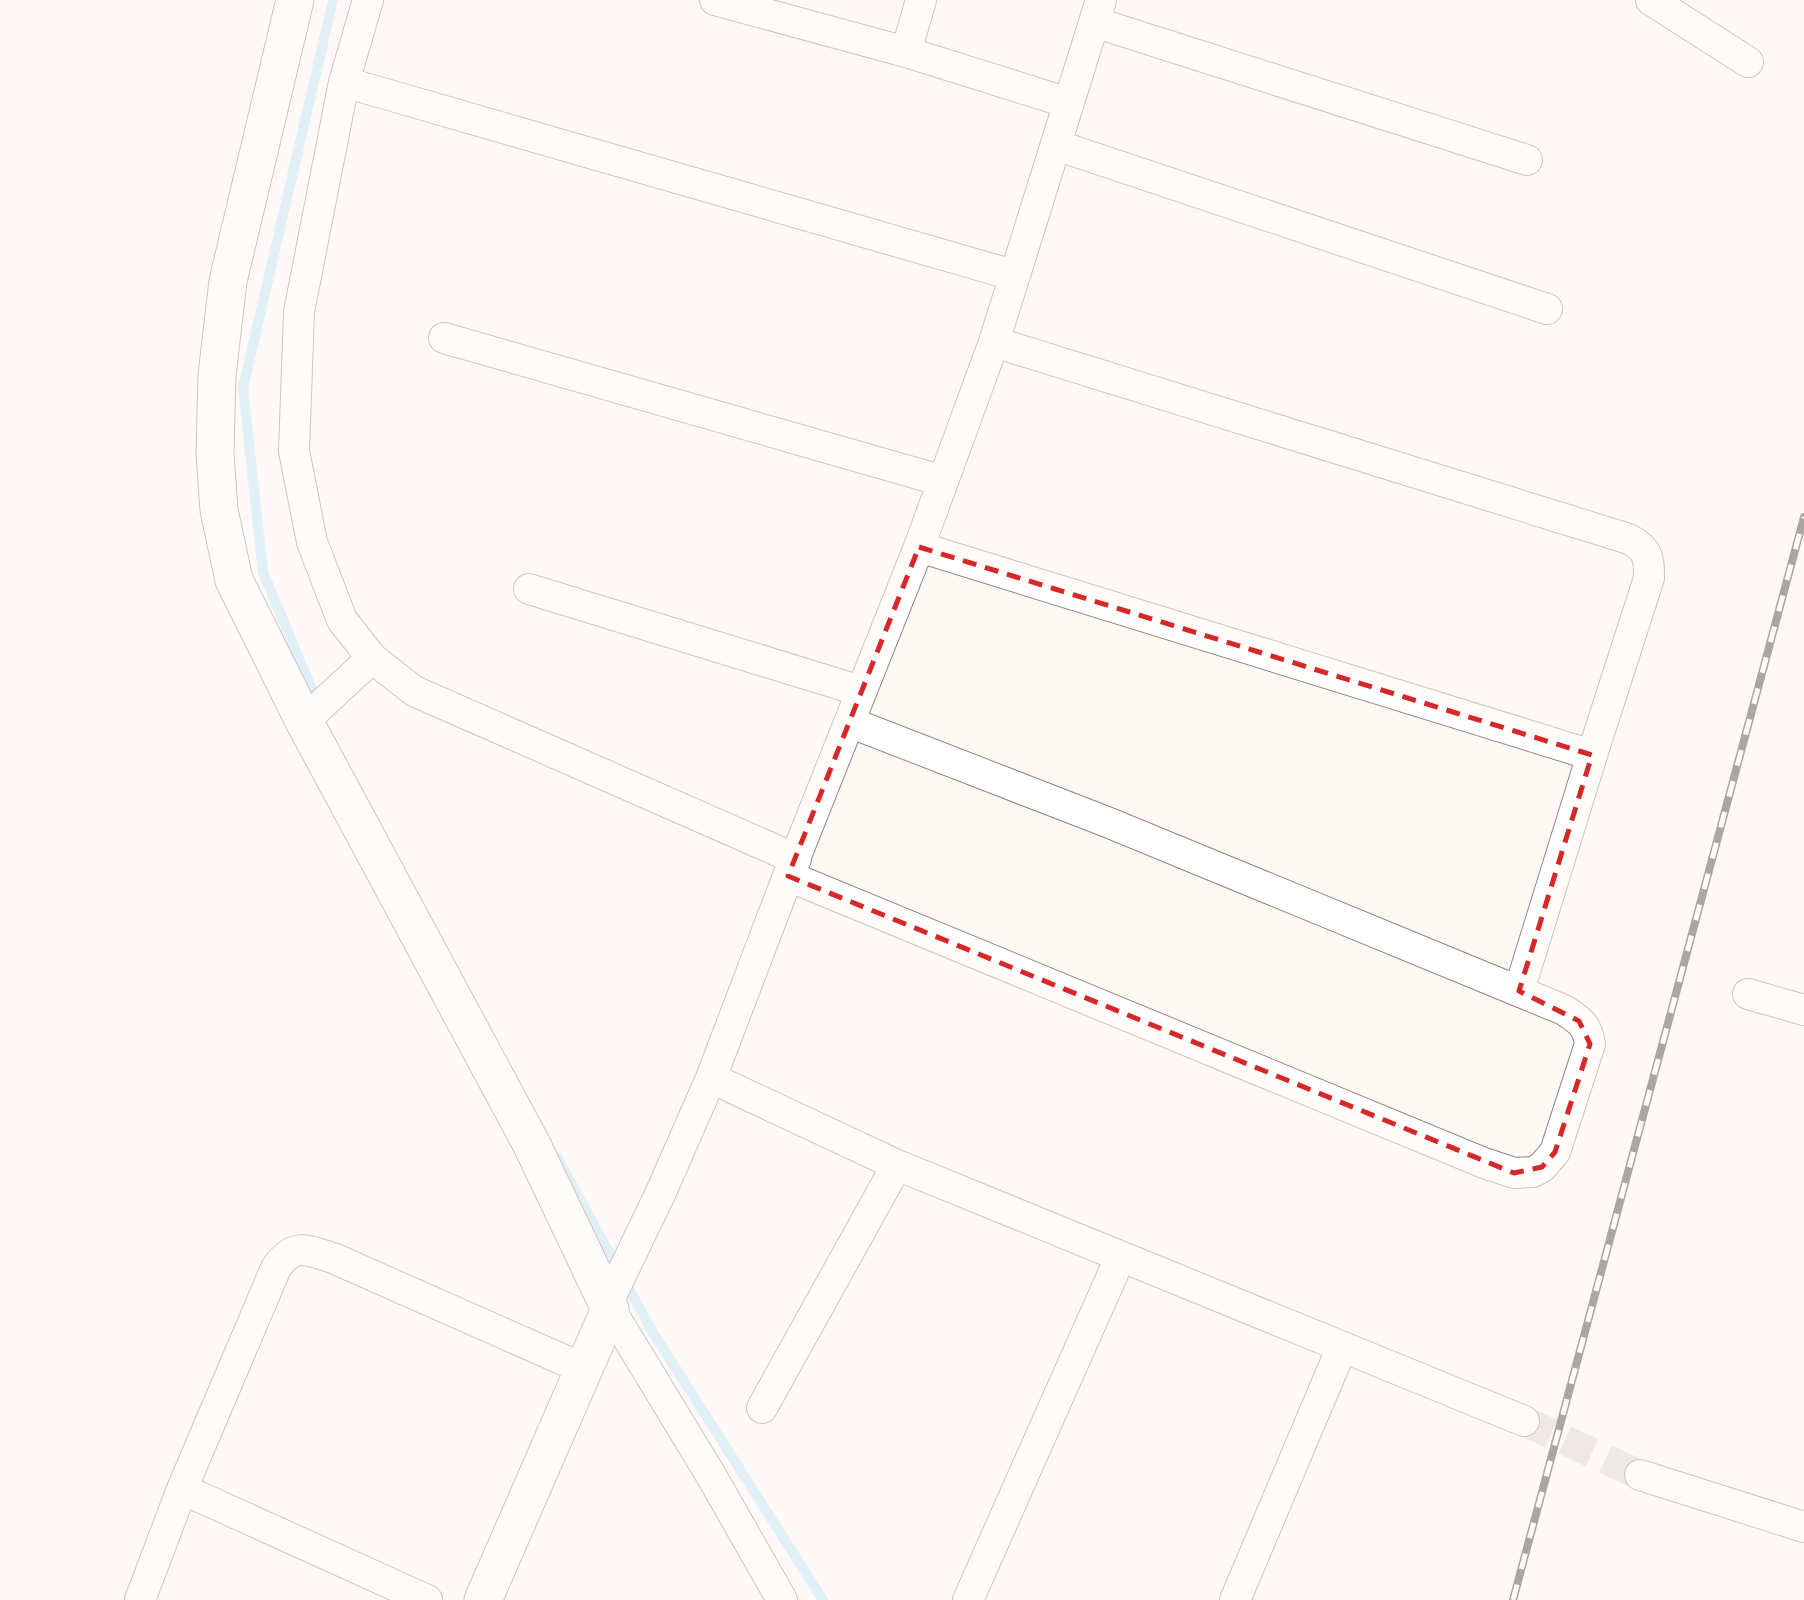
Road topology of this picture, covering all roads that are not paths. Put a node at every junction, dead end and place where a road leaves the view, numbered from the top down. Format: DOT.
graph roads {
  1 [pos="295,0"];
  2 [pos="368,0"];
  3 [pos="715,0"];
  4 [pos="921,0"];
  5 [pos="1651,0"];
  6 [pos="1097,11"];
  7 [pos="906,52"];
  8 [pos="1748,62"];
  9 [pos="344,82"];
  10 [pos="1069,103"];
  11 [pos="1056,145"];
  12 [pos="1527,160"];
  13 [pos="1013,275"];
  14 [pos="1547,309"];
  15 [pos="444,338"];
  16 [pos="994,342"];
  17 [pos="943,481"];
  18 [pos="919,547"];
  19 [pos="529,589"];
  20 [pos="372,658"];
  21 [pos="860,691"];
  22 [pos="313,713"];
  23 [pos="849,722"];
  24 [pos="1592,755"];
  25 [pos="792,867"];
  26 [pos="1519,991"];
  27 [pos="1748,994"];
  28 [pos="1804,1010"];
  29 [pos="711,1078"];
  30 [pos="897,1165"];
  31 [pos="1120,1258"];
  32 [pos="611,1301"];
  33 [pos="1342,1347"];
  34 [pos="584,1369"];
  35 [pos="762,1408"];
  36 [pos="1524,1421"];
  37 [pos="1640,1475"];
  38 [pos="182,1489"];
  39 [pos="1804,1527"];
  40 [pos="139,1600"];
  41 [pos="427,1600"];
  42 [pos="483,1600"];
  43 [pos="782,1600"];
  44 [pos="968,1600"];
  45 [pos="1235,1600"];
  1 -- 22 [label="street"];
  2 -- 9 [label="street"];
  3 -- 7 [label="street"];
  4 -- 7 [label="street"];
  5 -- 8 [label="street"];
  6 -- 10 [label="street"];
  6 -- 12 [label="street"];
  7 -- 10 [label="street"];
  9 -- 13 [label="street"];
  9 -- 20 [label="street"];
  10 -- 11 [label="street"];
  11 -- 13 [label="street"];
  11 -- 14 [label="street"];
  13 -- 16 [label="street"];
  15 -- 17 [label="street"];
  16 -- 17 [label="street"];
  16 -- 24 [label="street"];
  17 -- 18 [label="street"];
  18 -- 21 [label="street"];
  18 -- 24 [label="street"];
  19 -- 21 [label="street"];
  20 -- 22 [label="street"];
  20 -- 25 [label="street"];
  21 -- 23 [label="street"];
  22 -- 32 [label="street"];
  23 -- 25 [label="street"];
  23 -- 26 [label="street"];
  24 -- 26 [label="street"];
  25 -- 26 [label="street"];
  25 -- 29 [label="street"];
  27 -- 28 [label="street"];
  29 -- 30 [label="street"];
  29 -- 32 [label="street"];
  30 -- 31 [label="street"];
  30 -- 35 [label="street"];
  31 -- 33 [label="street"];
  31 -- 44 [label="street"];
  32 -- 34 [label="street"];
  32 -- 43 [label="street"];
  33 -- 36 [label="street"];
  33 -- 45 [label="street"];
  34 -- 38 [label="street"];
  34 -- 42 [label="street"];
  37 -- 39 [label="street"];
  38 -- 40 [label="street"];
  38 -- 41 [label="street"];
}
